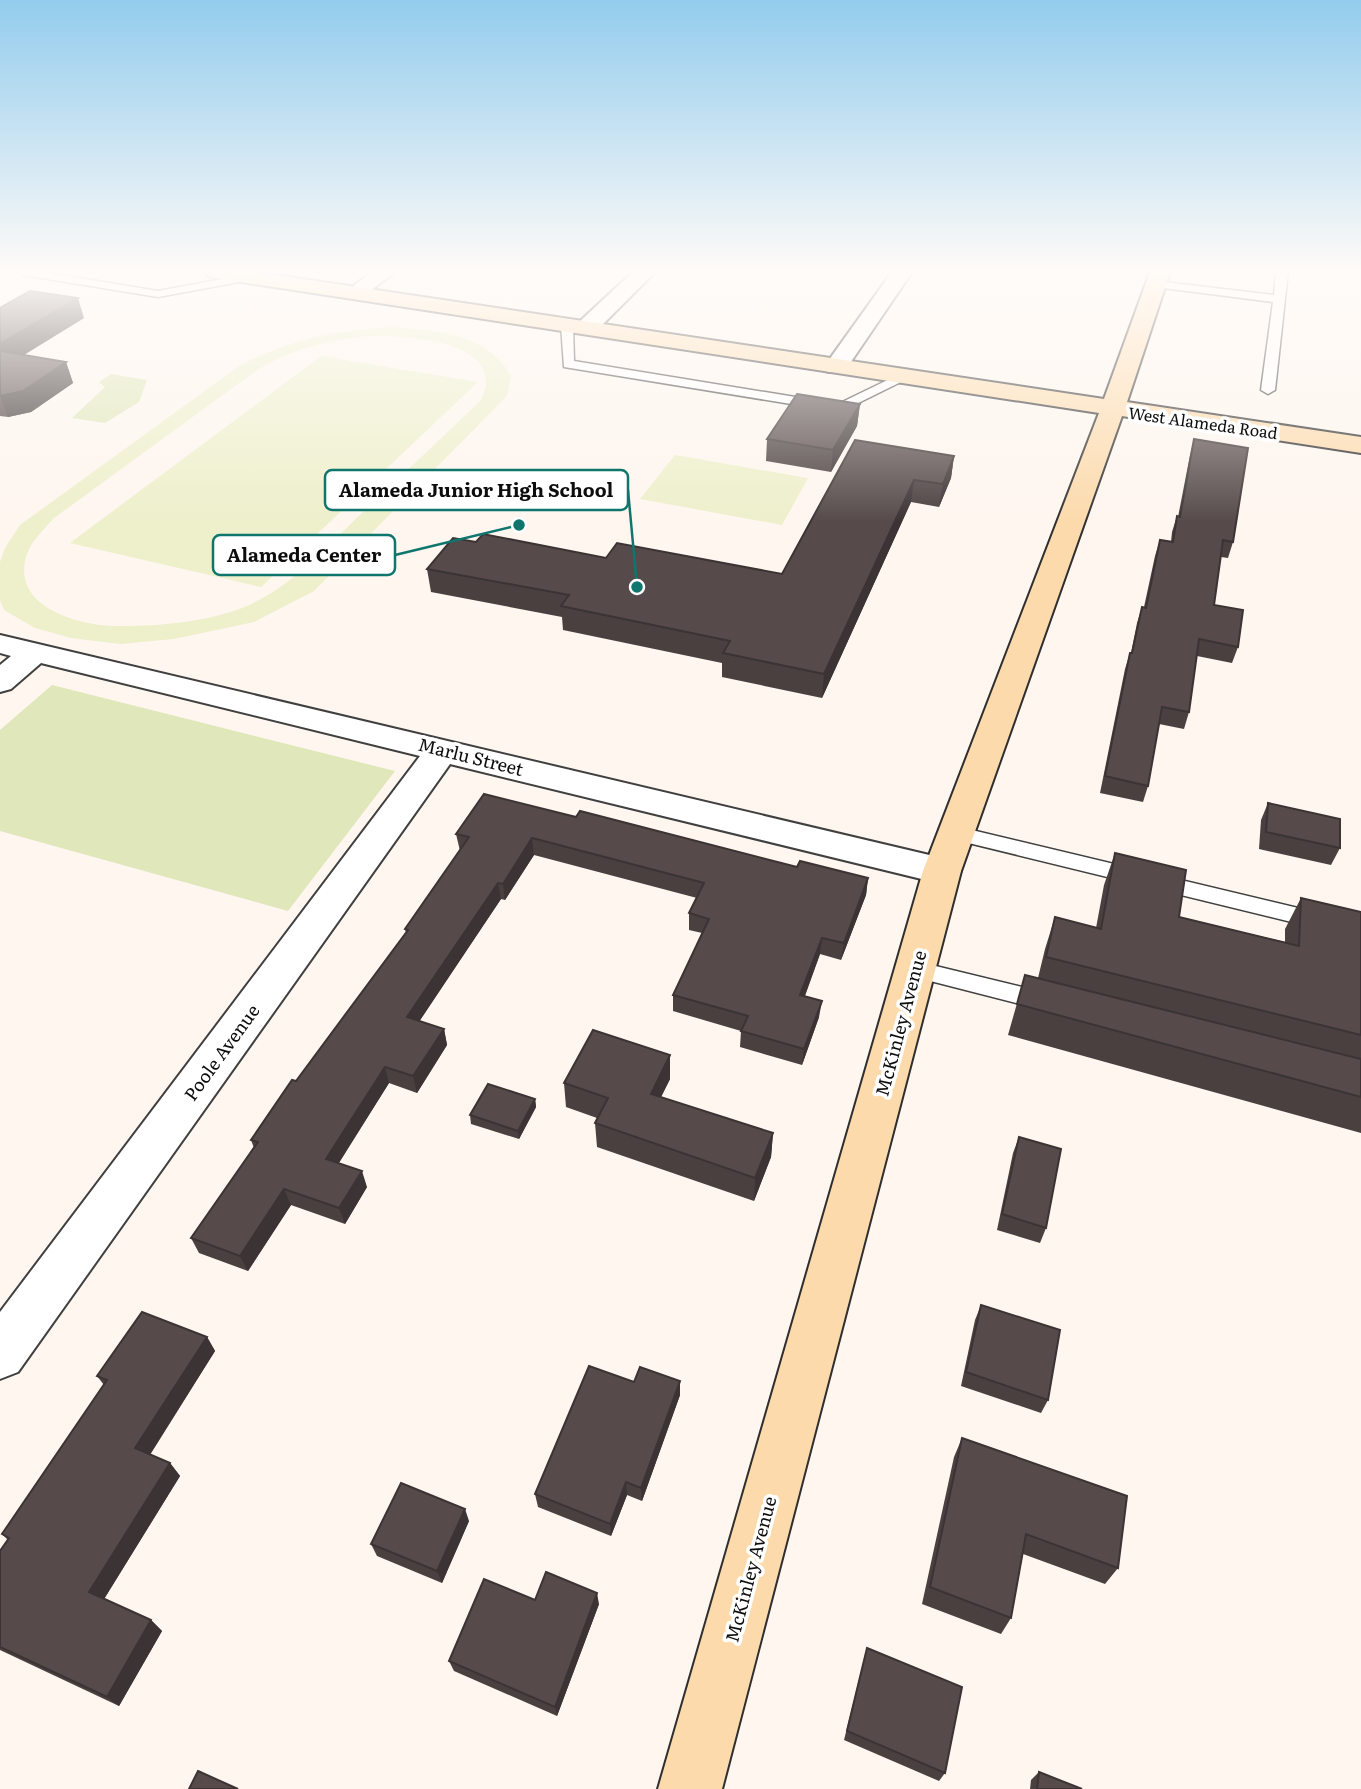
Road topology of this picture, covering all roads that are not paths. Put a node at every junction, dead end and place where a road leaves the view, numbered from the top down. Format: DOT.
graph roads {
  1 [pos="570,355"];
  2 [pos="761,355"];
  3 [pos="844,355"];
  4 [pos="1131,355"];
  5 [pos="1272,355"];
  6 [pos="836,367"];
  7 [pos="905,377"];
  8 [pos="1268,390"];
  9 [pos="1113,408"];
  10 [pos="1361,445"];
  11 [pos="0,644"];
  12 [pos="34,653"];
  13 [pos="0,682"];
  14 [pos="443,749"];
  15 [pos="948,852"];
  16 [pos="1361,931"];
  17 [pos="915,969"];
  18 [pos="1063,1007"];
  19 [pos="0,1354"];
  20 [pos="690,1789"];
  1 -- 7 [label="lane"];
  2 -- 6 [label="street, West Alameda Road"];
  3 -- 6 [label="street"];
  4 -- 9 [label="street, McKinley Avenue"];
  5 -- 8 [label="lane"];
  6 -- 7 [label="street, West Alameda Road"];
  7 -- 9 [label="street, West Alameda Road"];
  9 -- 10 [label="street, West Alameda Road"];
  9 -- 15 [label="street, McKinley Avenue"];
  11 -- 12 [label="street, Marlu Street"];
  12 -- 13 [label="street"];
  12 -- 14 [label="street, Marlu Street"];
  14 -- 15 [label="street, Marlu Street"];
  14 -- 19 [label="street, Poole Avenue"];
  15 -- 16 [label="lane"];
  15 -- 17 [label="street, McKinley Avenue"];
  17 -- 18 [label="lane"];
  17 -- 20 [label="street, McKinley Avenue"];
}
